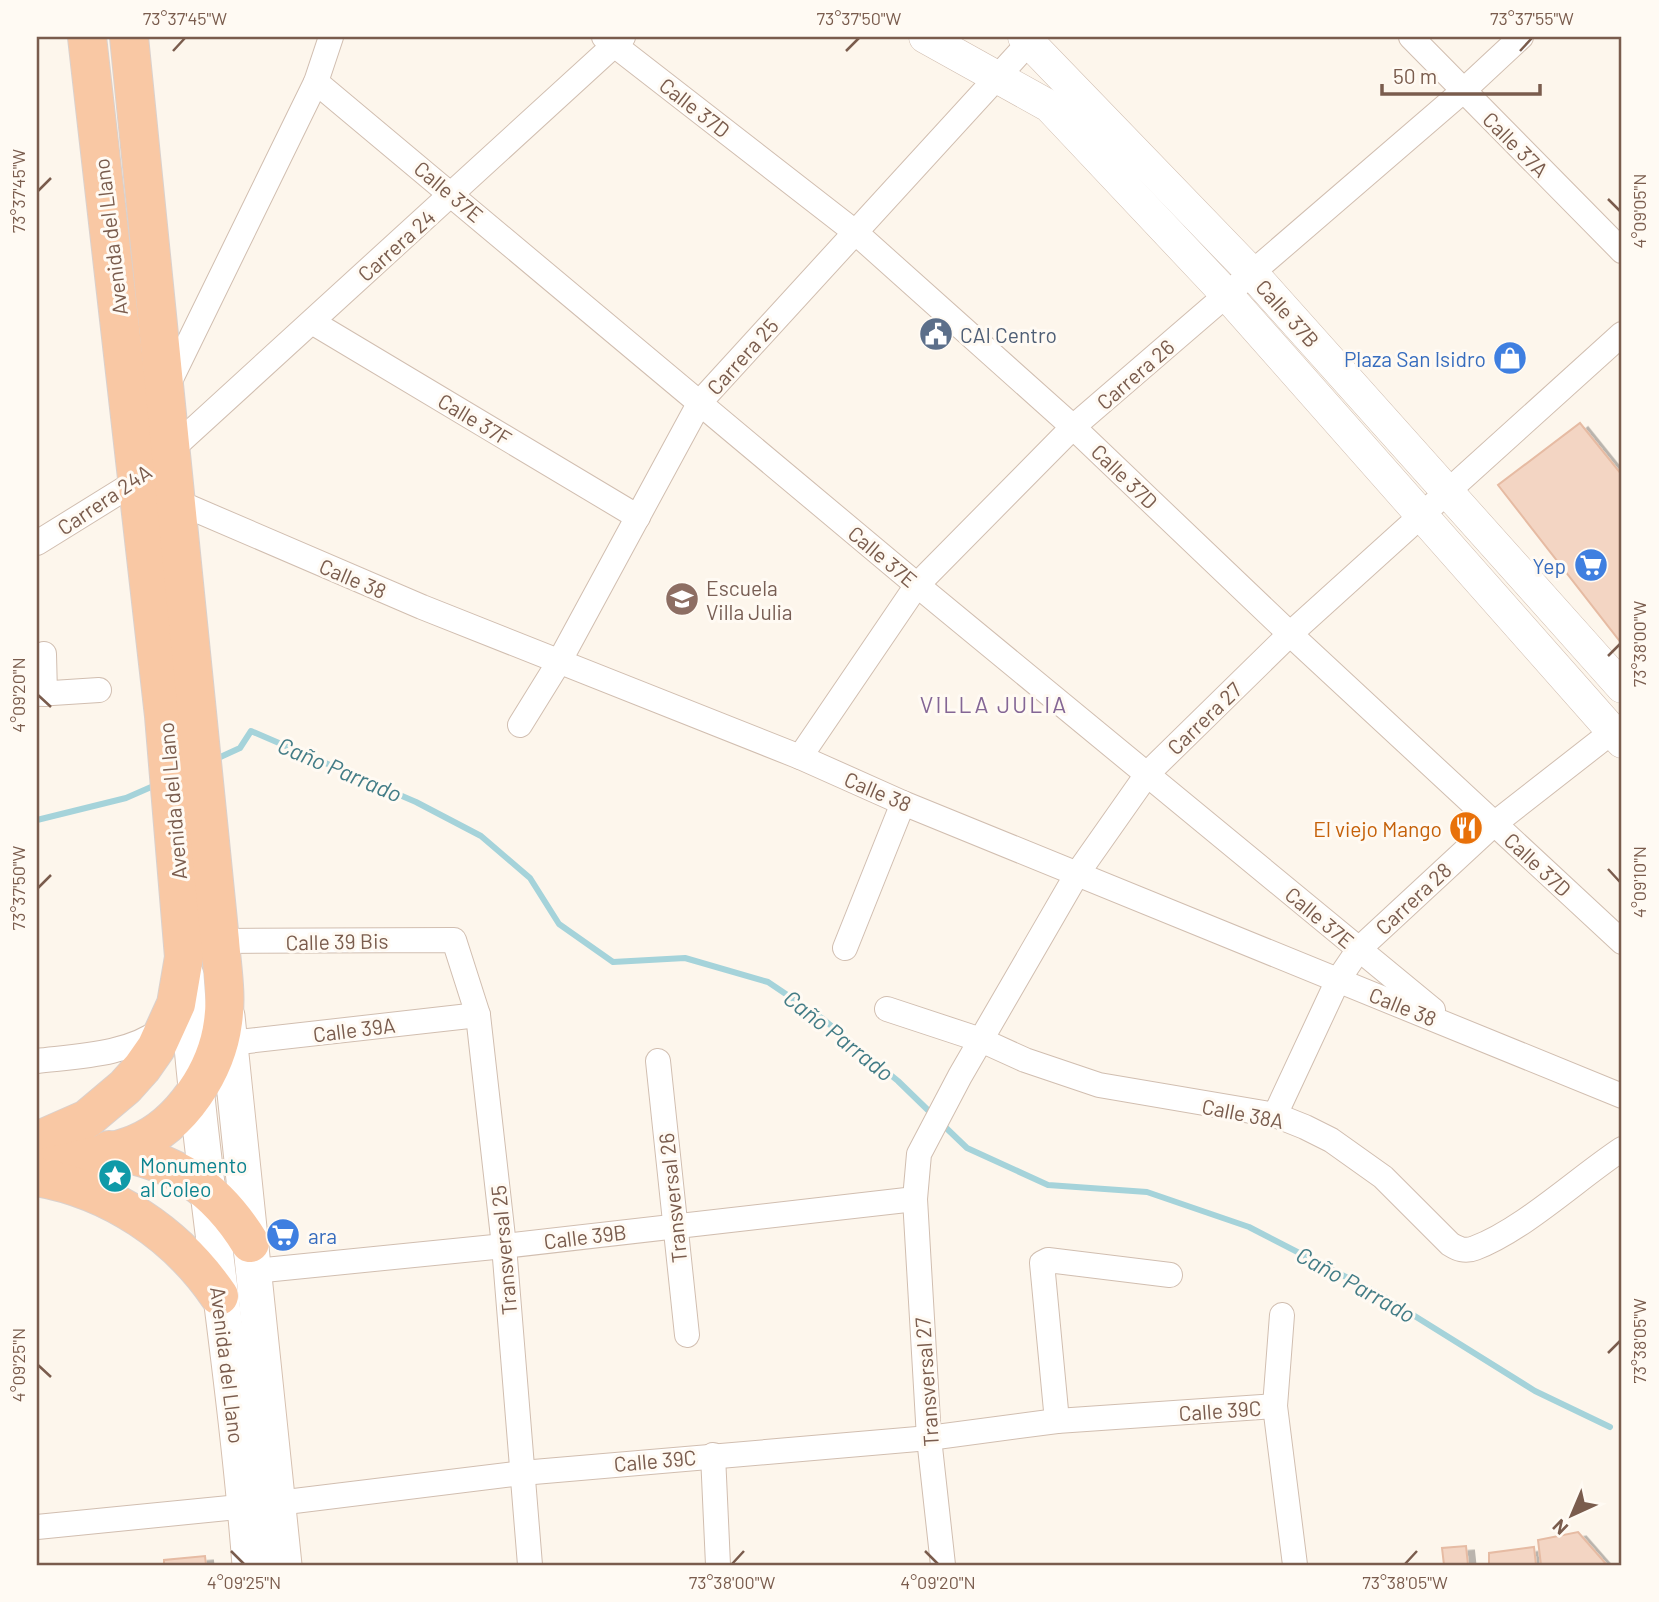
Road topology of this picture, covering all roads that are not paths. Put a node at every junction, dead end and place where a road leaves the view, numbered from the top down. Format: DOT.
graph roads {
  1 [pos="87,37"];
  2 [pos="130,37"];
  3 [pos="331,37"];
  4 [pos="925,37"];
  5 [pos="1411,37"];
  6 [pos="1521,37"];
  7 [pos="1029,38"];
  8 [pos="614,39"];
  9 [pos="996,75"];
  10 [pos="316,82"];
  11 [pos="1463,91"];
  12 [pos="1126,188"];
  13 [pos="452,193"];
  14 [pos="855,232"];
  15 [pos="1622,251"];
  16 [pos="1252,273"];
  17 [pos="1227,295"];
  18 [pos="312,322"];
  19 [pos="1622,334"];
  20 [pos="164,393"];
  21 [pos="701,402"];
  22 [pos="1073,427"];
  23 [pos="169,453"];
  24 [pos="136,481"];
  25 [pos="1448,489"];
  26 [pos="176,503"];
  27 [pos="1421,513"];
  28 [pos="638,517"];
  29 [pos="37,543"];
  30 [pos="917,585"];
  31 [pos="1290,634"];
  32 [pos="44,654"];
  33 [pos="559,662"];
  34 [pos="1622,687"];
  35 [pos="99,690"];
  36 [pos="41,694"];
  37 [pos="520,725"];
  38 [pos="1618,736"];
  39 [pos="800,757"];
  40 [pos="1148,773"];
  41 [pos="903,803"];
  42 [pos="1494,824"];
  43 [pos="194,857"];
  44 [pos="1077,874"];
  45 [pos="454,940"];
  46 [pos="220,941"];
  47 [pos="1622,942"];
  48 [pos="845,948"];
  49 [pos="1359,949"];
  50 [pos="184,957"];
  51 [pos="1339,980"];
  52 [pos="225,999"];
  53 [pos="887,1009"];
  54 [pos="478,1015"];
  55 [pos="167,1026"];
  56 [pos="1452,1026"];
  57 [pos="981,1040"];
  58 [pos="230,1043"];
  59 [pos="658,1060"];
  60 [pos="37,1061"];
  61 [pos="194,1093"];
  62 [pos="1622,1096"];
  63 [pos="1275,1115"];
  64 [pos="37,1141"];
  65 [pos="37,1147"];
  66 [pos="1622,1149"];
  67 [pos="108,1150"];
  68 [pos="37,1170"];
  69 [pos="37,1177"];
  70 [pos="209,1192"];
  71 [pos="915,1199"];
  72 [pos="674,1225"];
  73 [pos="504,1246"];
  74 [pos="252,1257"];
  75 [pos="1170,1275"];
  76 [pos="219,1296"];
  77 [pos="1282,1315"];
  78 [pos="687,1335"];
  79 [pos="1275,1406"];
  80 [pos="1057,1421"];
  81 [pos="929,1438"];
  82 [pos="713,1455"];
  83 [pos="522,1473"];
  84 [pos="262,1505"];
  85 [pos="37,1527"];
  86 [pos="250,1565"];
  87 [pos="284,1565"];
  88 [pos="530,1565"];
  89 [pos="718,1565"];
  90 [pos="943,1565"];
  91 [pos="1295,1565"];
  1 -- 24 [label="highway, Avenida del Llano"];
  2 -- 20 [label="highway, Avenida del Llano"];
  3 -- 10 [label="street"];
  4 -- 9 [label="street, Calle 37B"];
  5 -- 11 [label="street, Calle 37A"];
  6 -- 11 [label="street, Carrera 26"];
  7 -- 9 [label="street, Carrera 25"];
  7 -- 12 [label="street, Calle 37B"];
  7 -- 16 [label="street, Calle 37B"];
  8 -- 13 [label="street, Carrera 24"];
  8 -- 14 [label="street, Calle 37D"];
  9 -- 12 [label="street, Calle 37B"];
  9 -- 14 [label="street, Carrera 25"];
  10 -- 13 [label="street, Calle 37E"];
  10 -- 20 [label="street"];
  11 -- 15 [label="street, Calle 37A"];
  11 -- 16 [label="street, Carrera 26"];
  12 -- 17 [label="street, Calle 37B"];
  13 -- 18 [label="street, Carrera 24"];
  13 -- 21 [label="street, Calle 37E"];
  14 -- 21 [label="street, Carrera 25"];
  14 -- 22 [label="street, Calle 37D"];
  16 -- 17 [label="street, Carrera 26"];
  16 -- 25 [label="street, Calle 37B"];
  17 -- 22 [label="street, Carrera 26"];
  17 -- 27 [label="street, Calle 37B"];
  18 -- 23 [label="street, Carrera 24"];
  18 -- 28 [label="street, Calle 37F"];
  19 -- 25 [label="street, Carrera 27"];
  20 -- 23 [label="highway, Avenida del Llano"];
  21 -- 28 [label="street, Carrera 25"];
  21 -- 30 [label="street, Calle 37E"];
  22 -- 30 [label="street, Carrera 26"];
  22 -- 31 [label="street, Calle 37D"];
  23 -- 24 [label="street, Carrera 24A"];
  23 -- 26 [label="highway, Avenida del Llano"];
  24 -- 26 [label="street, Calle 38"];
  24 -- 29 [label="street, Carrera 24A"];
  24 -- 43 [label="highway, Avenida del Llano"];
  25 -- 27 [label="street, Carrera 27"];
  25 -- 34 [label="street, Calle 37B"];
  26 -- 33 [label="street, Calle 38"];
  26 -- 43 [label="highway, Avenida del Llano"];
  27 -- 31 [label="street, Carrera 27"];
  27 -- 38 [label="street, Calle 37B"];
  28 -- 33 [label="street, Carrera 25"];
  30 -- 39 [label="street, Carrera 26"];
  30 -- 40 [label="street, Calle 37E"];
  31 -- 40 [label="street, Carrera 27"];
  31 -- 42 [label="street, Calle 37D"];
  32 -- 36 [label="street"];
  33 -- 37 [label="street, Carrera 25"];
  33 -- 39 [label="street, Calle 38"];
  35 -- 36 [label="street"];
  38 -- 42 [label="street, Carrera 28"];
  39 -- 41 [label="street, Calle 38"];
  40 -- 44 [label="street, Carrera 27"];
  40 -- 49 [label="street, Calle 37E"];
  41 -- 44 [label="street, Calle 38"];
  41 -- 48 [label="street"];
  42 -- 47 [label="street, Calle 37D"];
  42 -- 49 [label="street, Carrera 28"];
  43 -- 46 [label="highway, Avenida del Llano"];
  43 -- 50 [label="highway, Avenida del Llano"];
  44 -- 51 [label="street, Calle 38"];
  44 -- 57 [label="street, Carrera 27"];
  45 -- 46 [label="street, Calle 39 Bis"];
  45 -- 54 [label="street, Transversal 25"];
  46 -- 52 [label="highway, Avenida del Llano"];
  49 -- 51 [label="street, Carrera 28"];
  49 -- 56 [label="street, Calle 37E"];
  50 -- 55 [label="highway"];
  50 -- 61 [label="main road, Avenida del Llano"];
  51 -- 56 [label="street, Calle 38"];
  51 -- 63 [label="street, Carrera 28"];
  52 -- 58 [label="main road, Avenida del Llano"];
  52 -- 61 [label="highway"];
  53 -- 57 [label="street, Calle 38A"];
  54 -- 58 [label="street, Calle 39A"];
  54 -- 73 [label="street, Transversal 25"];
  55 -- 60 [label="street"];
  55 -- 64 [label="highway"];
  56 -- 62 [label="street, Calle 38"];
  57 -- 63 [label="street, Calle 38A"];
  57 -- 71 [label="street, Carrera 27"];
  58 -- 74 [label="main road, Avenida del Llano"];
  59 -- 72 [label="street, Transversal 26"];
  61 -- 67 [label="highway"];
  61 -- 70 [label="main road, Avenida del Llano"];
  63 -- 66 [label="street, Calle 38A"];
  65 -- 67 [label="highway"];
  67 -- 68 [label="highway"];
  67 -- 70 [label="highway"];
  69 -- 76 [label="highway"];
  70 -- 74 [label="highway"];
  70 -- 76 [label="main road, Avenida del Llano"];
  71 -- 72 [label="street, Calle 39B"];
  71 -- 81 [label="street, Transversal 27"];
  72 -- 73 [label="street, Calle 39B"];
  72 -- 78 [label="street, Transversal 26"];
  73 -- 74 [label="street, Calle 39B"];
  73 -- 83 [label="street, Transversal 25"];
  74 -- 84 [label="main road, Avenida del Llano"];
  75 -- 80 [label="street"];
  76 -- 84 [label="main road, Avenida del Llano"];
  77 -- 79 [label="street"];
  79 -- 80 [label="street, Calle 39C"];
  79 -- 91 [label="street"];
  80 -- 81 [label="street, Calle 39C"];
  81 -- 82 [label="street, Calle 39C"];
  81 -- 90 [label="street, Transversal 27"];
  82 -- 83 [label="street, Calle 39C"];
  82 -- 89 [label="street"];
  83 -- 84 [label="street, Calle 39C"];
  83 -- 88 [label="street, Transversal 25"];
  84 -- 85 [label="street, Calle 39C"];
  84 -- 86 [label="main road, Avenida del Llano"];
  84 -- 87 [label="main road, Avenida del Llano"];
}
